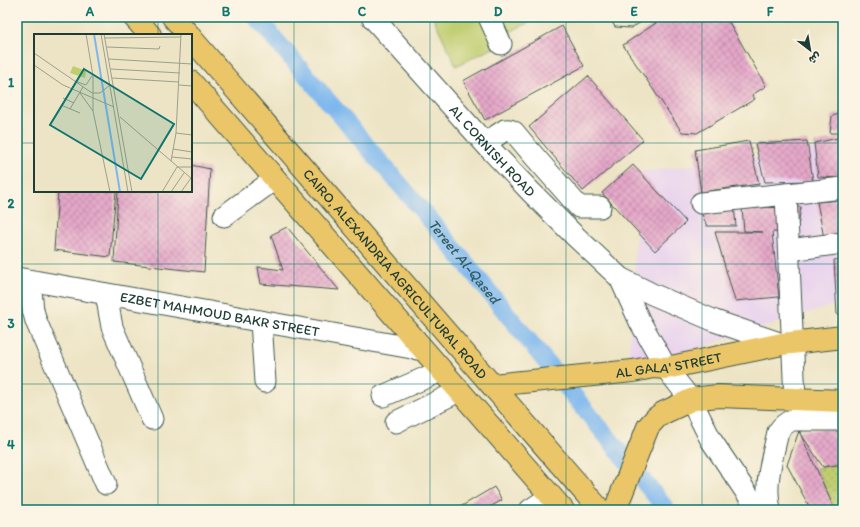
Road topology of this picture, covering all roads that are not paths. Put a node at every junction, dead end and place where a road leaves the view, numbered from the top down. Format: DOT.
graph roads {
  1 [pos="134,17"];
  2 [pos="173,17"];
  3 [pos="372,17"];
  4 [pos="489,17"];
  5 [pos="149,34"];
  6 [pos="188,34"];
  7 [pos="192,39"];
  8 [pos="501,44"];
  9 [pos="192,83"];
  10 [pos="485,143"];
  11 [pos="275,179"];
  12 [pos="843,188"];
  13 [pos="786,194"];
  14 [pos="701,203"];
  15 [pos="600,207"];
  16 [pos="224,216"];
  17 [pos="843,243"];
  18 [pos="788,250"];
  19 [pos="620,278"];
  20 [pos="24,280"];
  21 [pos="106,294"];
  22 [pos="261,321"];
  23 [pos="843,337"];
  24 [pos="787,343"];
  25 [pos="424,350"];
  26 [pos="666,368"];
  27 [pos="441,371"];
  28 [pos="265,382"];
  29 [pos="492,385"];
  30 [pos="459,391"];
  31 [pos="383,396"];
  32 [pos="692,400"];
  33 [pos="795,400"];
  34 [pos="843,401"];
  35 [pos="152,419"];
  36 [pos="843,420"];
  37 [pos="396,422"];
  38 [pos="106,484"];
  39 [pos="557,503"];
  40 [pos="611,507"];
  41 [pos="530,510"];
  42 [pos="757,510"];
  43 [pos="770,510"];
  1 -- 5 [label="main road"];
  2 -- 6 [label="main road"];
  3 -- 10 [label="street, AL CORNISH ROAD"];
  4 -- 8 [label="street"];
  7 -- 29 [label="main road, CAIRO, ALEXANDRIA AGRICULTURAL ROAD"];
  9 -- 11 [label="main road, CAIRO, ALEXANDRIA AGRICULTURAL ROAD"];
  10 -- 15 [label="street"];
  10 -- 19 [label="street, AL CORNISH ROAD"];
  11 -- 16 [label="street"];
  11 -- 25 [label="main road, CAIRO, ALEXANDRIA AGRICULTURAL ROAD"];
  12 -- 13 [label="street"];
  13 -- 14 [label="street"];
  13 -- 18 [label="street"];
  17 -- 18 [label="street"];
  18 -- 24 [label="street"];
  19 -- 24 [label="street, AL CORNISH ROAD"];
  19 -- 26 [label="street, AL CORNISH ROAD"];
  20 -- 21 [label="street, EZBET MAHMOUD BAKR STREET"];
  20 -- 38 [label="street"];
  21 -- 22 [label="street, EZBET MAHMOUD BAKR STREET"];
  21 -- 35 [label="street"];
  22 -- 25 [label="street, EZBET MAHMOUD BAKR STREET"];
  22 -- 28 [label="street"];
  23 -- 24 [label="main road, AL GALA' STREET"];
  24 -- 26 [label="main road, AL GALA' STREET"];
  24 -- 33 [label="street"];
  25 -- 27 [label="main road, CAIRO, ALEXANDRIA AGRICULTURAL ROAD"];
  26 -- 29 [label="main road, AL GALA' STREET"];
  26 -- 32 [label="street, AL CORNISH ROAD"];
  27 -- 30 [label="main road, CAIRO, ALEXANDRIA AGRICULTURAL ROAD"];
  27 -- 31 [label="street"];
  29 -- 40 [label="main road, CAIRO, ALEXANDRIA AGRICULTURAL ROAD"];
  30 -- 37 [label="street"];
  30 -- 39 [label="main road, CAIRO, ALEXANDRIA AGRICULTURAL ROAD"];
  32 -- 33 [label="main road"];
  32 -- 40 [label="main road"];
  32 -- 42 [label="street, AL CORNISH ROAD"];
  33 -- 34 [label="main road"];
  36 -- 43 [label="street"];
  39 -- 41 [label="street"];
}
